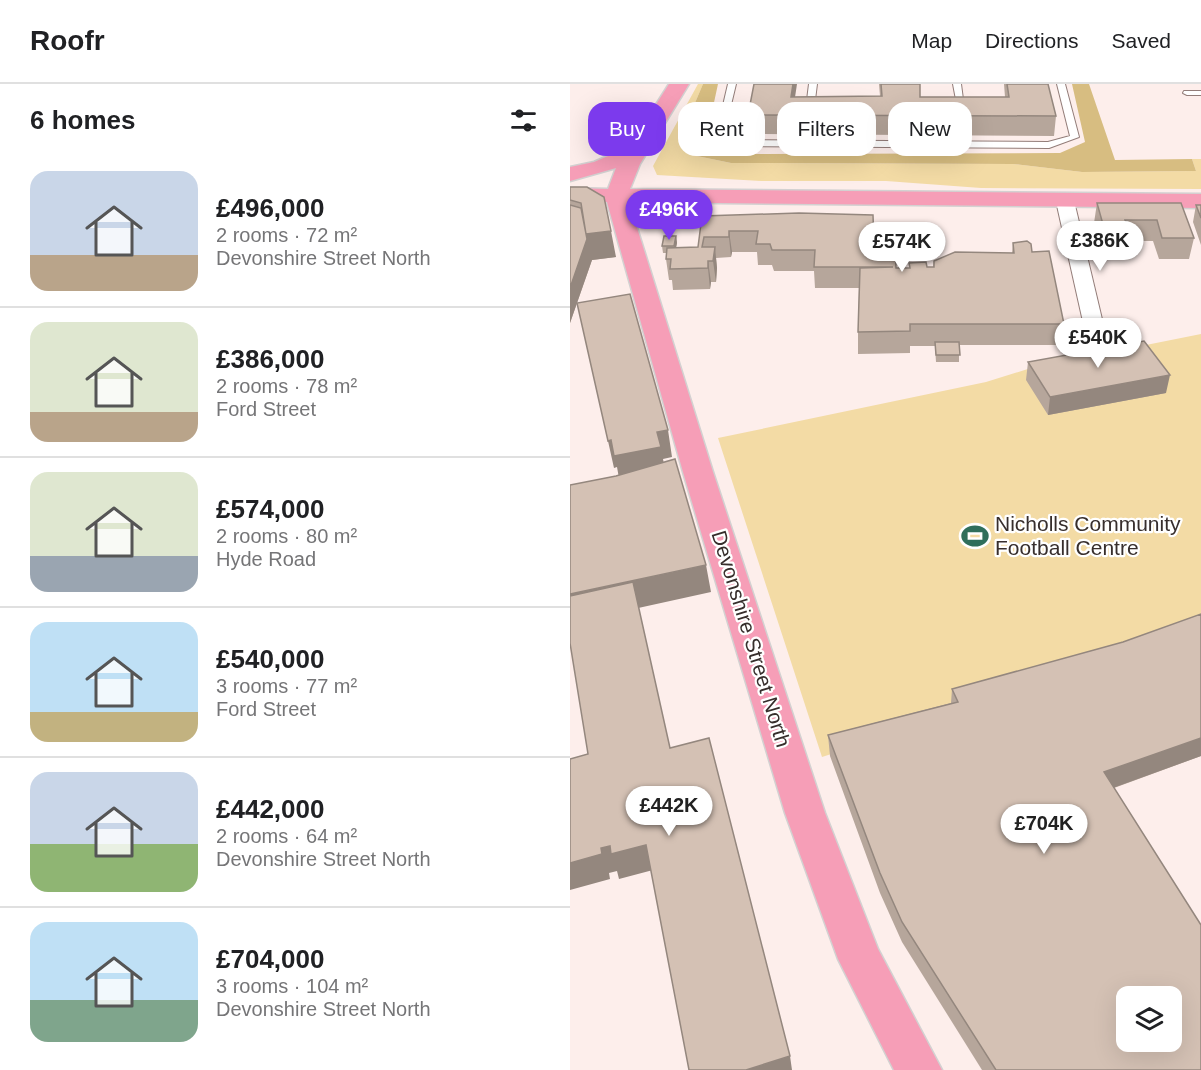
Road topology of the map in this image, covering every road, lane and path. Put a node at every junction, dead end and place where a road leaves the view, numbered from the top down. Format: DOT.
graph roads {
  1 [pos="679,84"];
  2 [pos="732,84"];
  3 [pos="813,84"];
  4 [pos="957,84"];
  5 [pos="1061,84"];
  6 [pos="1187,93"];
  7 [pos="1201,93"];
  8 [pos="811,100"];
  9 [pos="960,102"];
  10 [pos="666,105"];
  11 [pos="626,156"];
  12 [pos="635,156"];
  13 [pos="570,174"];
  14 [pos="570,195"];
  15 [pos="616,195"];
  16 [pos="1065,201"];
  17 [pos="1201,201"];
  18 [pos="1100,354"];
  19 [pos="919,1070"];
  1 -- 10 [label="highway"];
  2 -- 5 [label="lane"];
  3 -- 8 [label="lane"];
  4 -- 9 [label="lane"];
  6 -- 7 [label="lane"];
  11 -- 13 [label="highway"];
  12 -- 15 [label="highway"];
  14 -- 15 [label="highway"];
  15 -- 16 [label="highway"];
  15 -- 19 [label="highway, Devonshire Street North"];
  16 -- 17 [label="highway"];
  16 -- 18 [label="street"];
}
